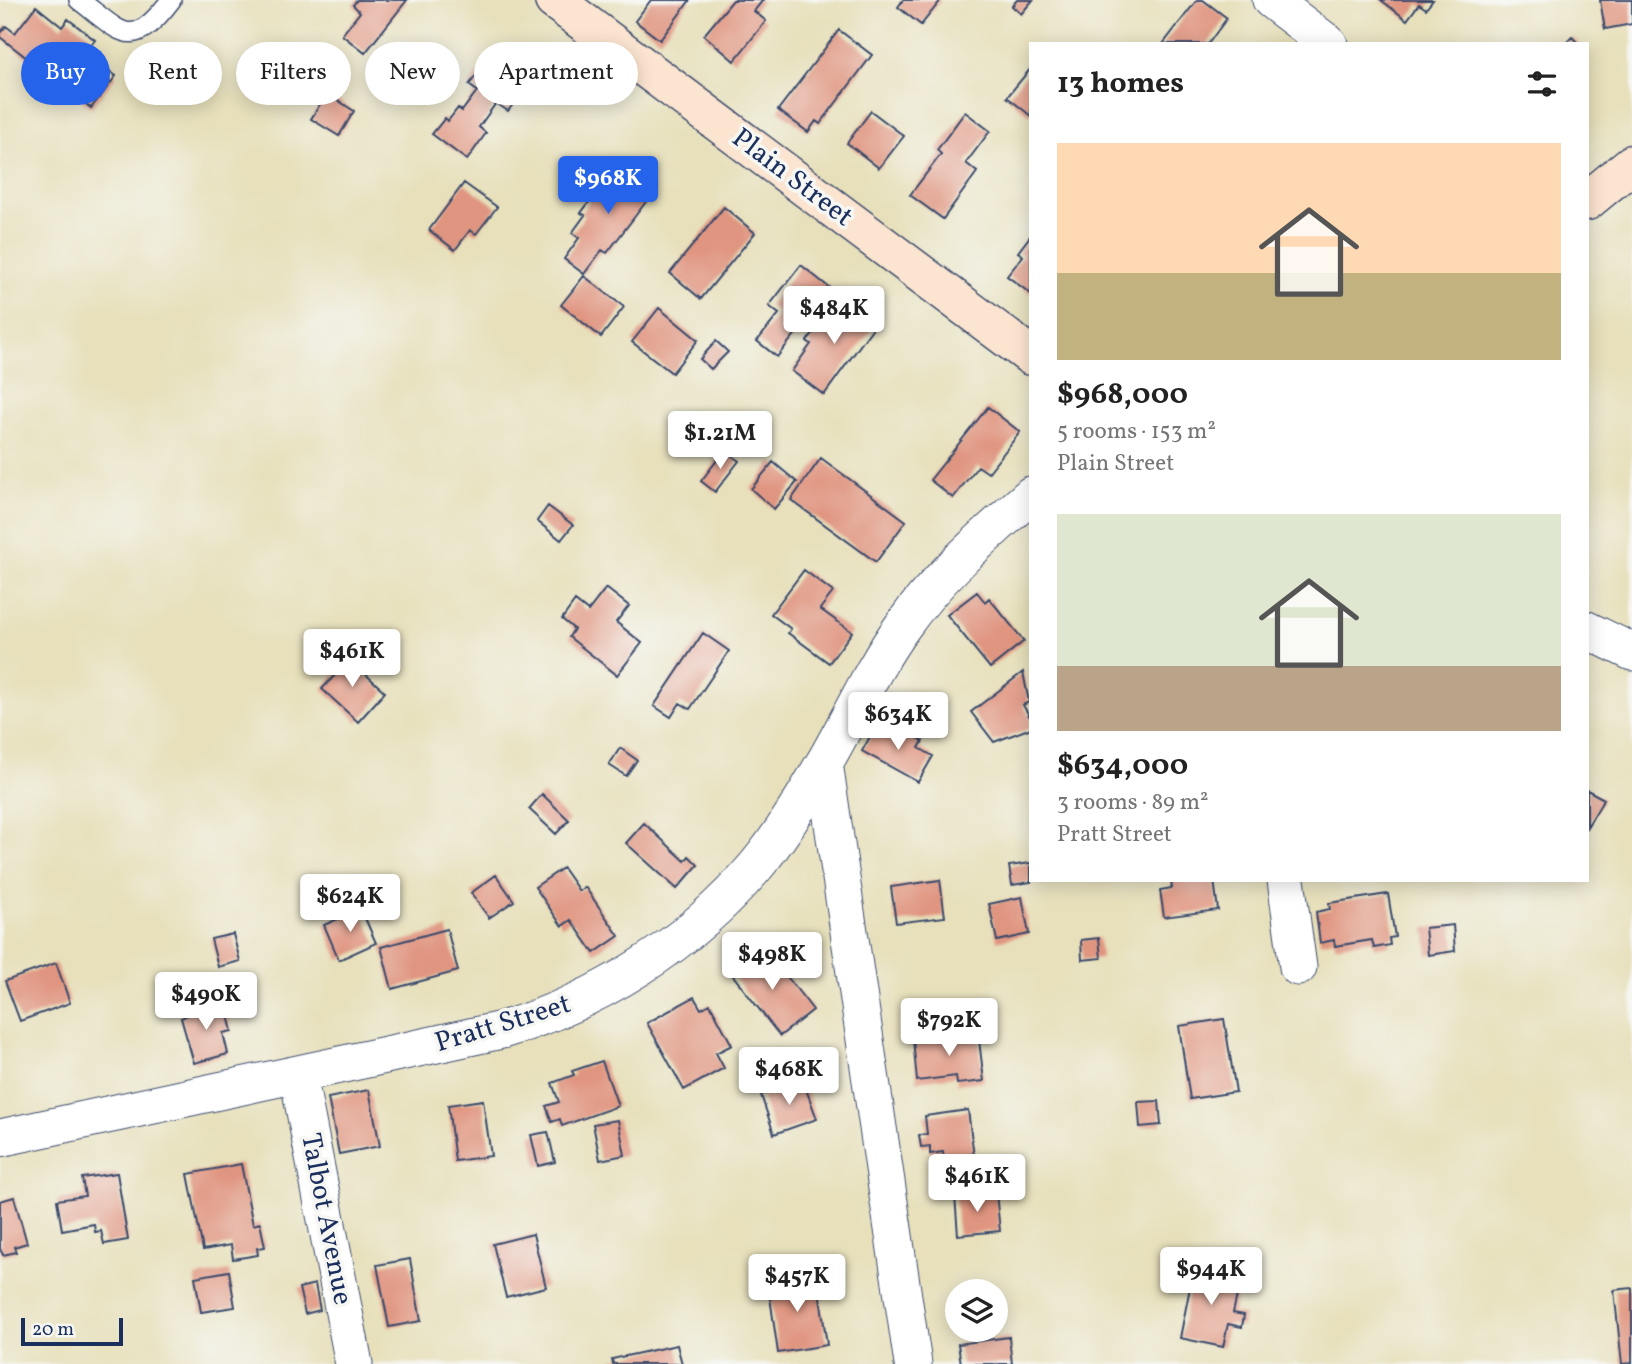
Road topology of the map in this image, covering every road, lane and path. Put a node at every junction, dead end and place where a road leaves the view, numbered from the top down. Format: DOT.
graph roads {
  1 [pos="79,0"];
  2 [pos="171,0"];
  3 [pos="554,0"];
  4 [pos="1270,0"];
  5 [pos="1326,42"];
  6 [pos="1632,164"];
  7 [pos="1589,199"];
  8 [pos="1029,355"];
  9 [pos="1029,497"];
  10 [pos="1589,631"];
  11 [pos="1632,652"];
  12 [pos="824,763"];
  13 [pos="1286,882"];
  14 [pos="1298,967"];
  15 [pos="298,1075"];
  16 [pos="0,1138"];
  17 [pos="354,1364"];
  18 [pos="913,1364"];
  1 -- 2 [label="lane"];
  3 -- 8 [label="main road, Plain Street"];
  4 -- 5 [label="street"];
  6 -- 7 [label="main road"];
  9 -- 12 [label="street, Pratt Street"];
  10 -- 11 [label="street"];
  12 -- 15 [label="street, Pratt Street"];
  12 -- 18 [label="street"];
  13 -- 14 [label="street"];
  15 -- 16 [label="street, Pratt Street"];
  15 -- 17 [label="street, Talbot Avenue"];
}
